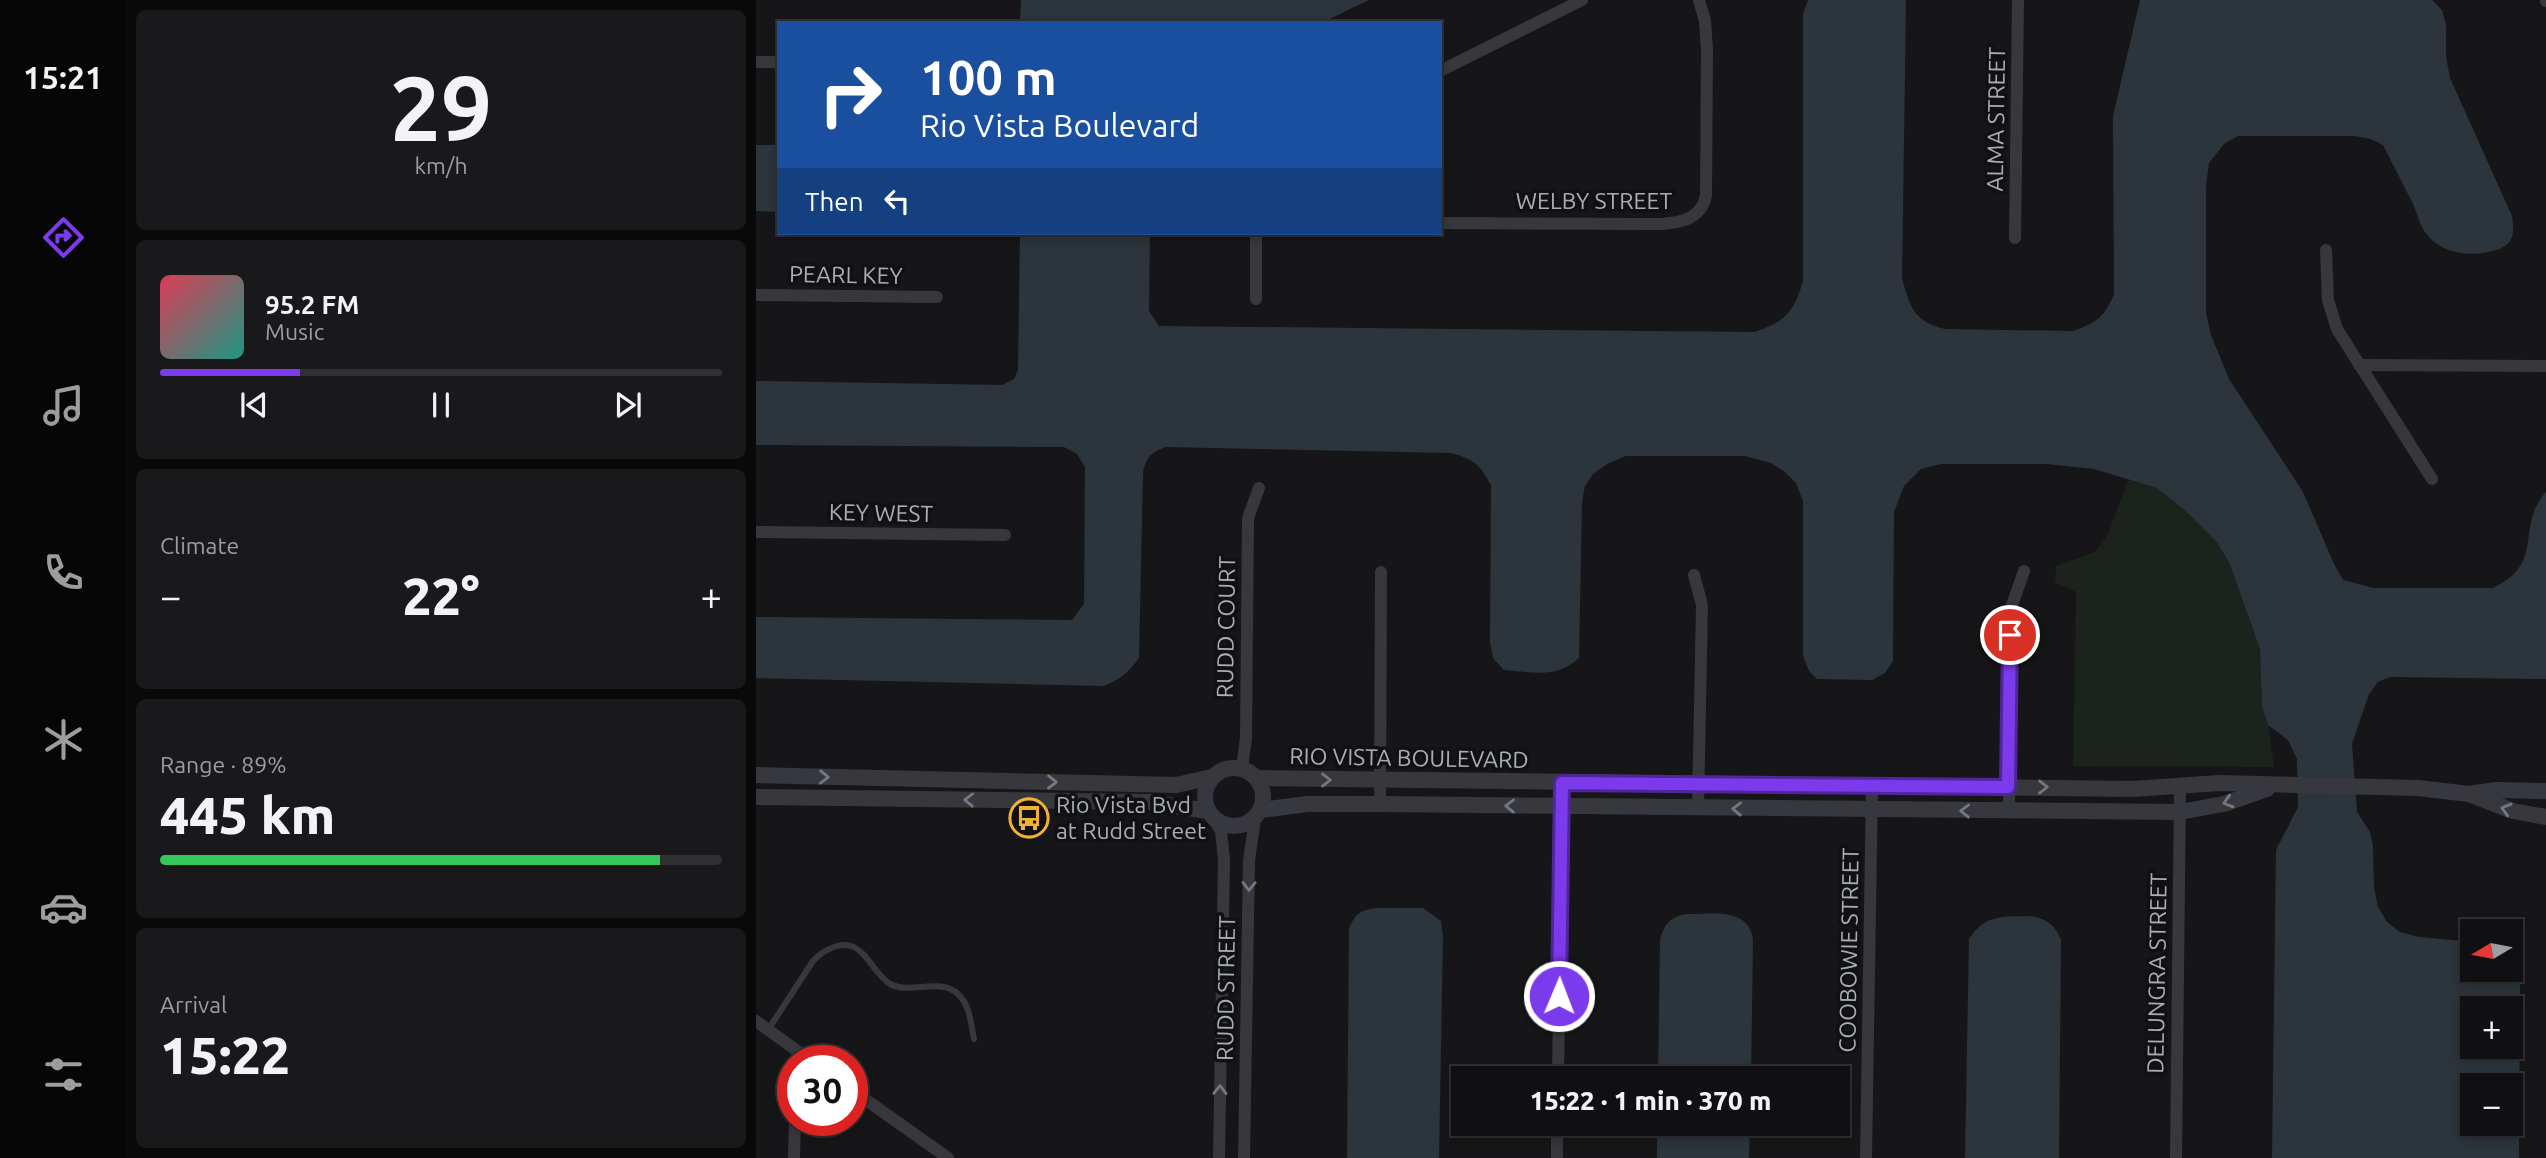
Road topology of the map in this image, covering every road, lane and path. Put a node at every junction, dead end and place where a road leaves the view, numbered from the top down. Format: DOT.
graph roads {
  1 [pos="1582,0"];
  2 [pos="1699,0"];
  3 [pos="2018,0"];
  4 [pos="756,62"];
  5 [pos="777,62"];
  6 [pos="1442,70"];
  7 [pos="1442,223"];
  8 [pos="1256,235"];
  9 [pos="2015,238"];
  10 [pos="2326,250"];
  11 [pos="756,295"];
  12 [pos="937,297"];
  13 [pos="1256,299"];
  14 [pos="2360,365"];
  15 [pos="2546,366"];
  16 [pos="2432,479"];
  17 [pos="1259,488"];
  18 [pos="756,532"];
  19 [pos="1005,536"];
  20 [pos="2024,571"];
  21 [pos="1381,572"];
  22 [pos="1695,575"];
  23 [pos="1242,768"];
  24 [pos="758,775"];
  25 [pos="1212,778"];
  26 [pos="1258,778"];
  27 [pos="1380,779"];
  28 [pos="1562,783"];
  29 [pos="1697,784"];
  30 [pos="1872,786"];
  31 [pos="2008,787"];
  32 [pos="2274,787"];
  33 [pos="2180,788"];
  34 [pos="2546,791"];
  35 [pos="2469,794"];
  36 [pos="758,797"];
  37 [pos="1380,804"];
  38 [pos="1562,806"];
  39 [pos="1698,808"];
  40 [pos="1872,810"];
  41 [pos="2009,812"];
  42 [pos="2180,812"];
  43 [pos="1258,815"];
  44 [pos="1211,816"];
  45 [pos="2546,817"];
  46 [pos="756,1021"];
  47 [pos="768,1030"];
  48 [pos="974,1039"];
  49 [pos="786,1045"];
  50 [pos="1558,1066"];
  51 [pos="868,1101"];
  52 [pos="1220,1135"];
  53 [pos="795,1136"];
  54 [pos="1244,1136"];
  55 [pos="1557,1136"];
  56 [pos="794,1158"];
  57 [pos="948,1158"];
  58 [pos="1219,1158"];
  59 [pos="1244,1158"];
  60 [pos="1556,1158"];
  61 [pos="1866,1158"];
  62 [pos="2176,1158"];
  1 -- 6 [label="street"];
  2 -- 7 [label="street, WELBY STREET"];
  3 -- 9 [label="street, ALMA STREET"];
  4 -- 5 [label="street"];
  8 -- 13 [label="street"];
  10 -- 14 [label="street"];
  11 -- 12 [label="street, PEARL KEY"];
  14 -- 15 [label="street"];
  14 -- 16 [label="street"];
  17 -- 23 [label="street, RUDD COURT"];
  18 -- 19 [label="street, KEY WEST"];
  20 -- 31 [label="street"];
  21 -- 27 [label="street"];
  22 -- 29 [label="street"];
  23 -- 25 [label="street"];
  23 -- 26 [label="street"];
  24 -- 25 [label="street, one-way"];
  24 -- 36 [label="street"];
  25 -- 44 [label="street"];
  26 -- 27 [label="street, RIO VISTA BOULEVARD, one-way"];
  26 -- 43 [label="street"];
  27 -- 28 [label="street, RIO VISTA BOULEVARD"];
  27 -- 37 [label="street"];
  28 -- 29 [label="street, RIO VISTA BOULEVARD"];
  28 -- 38 [label="street"];
  29 -- 30 [label="street, RIO VISTA BOULEVARD"];
  29 -- 39 [label="street"];
  30 -- 31 [label="street, RIO VISTA BOULEVARD"];
  30 -- 40 [label="street, COOBOWIE STREET"];
  31 -- 33 [label="street, RIO VISTA BOULEVARD, one-way"];
  31 -- 41 [label="street"];
  32 -- 33 [label="street, RIO VISTA BOULEVARD"];
  32 -- 35 [label="street, RIO VISTA BOULEVARD"];
  32 -- 42 [label="street, RIO VISTA BOULEVARD, one-way"];
  33 -- 42 [label="street, DELUNGRA STREET"];
  34 -- 35 [label="street, RIO VISTA BOULEVARD"];
  45 -- 35 [label="street, RIO VISTA BOULEVARD, one-way"];
  44 -- 36 [label="street, one-way"];
  38 -- 37 [label="street, RIO VISTA BOULEVARD, one-way"];
  37 -- 43 [label="street, RIO VISTA BOULEVARD"];
  38 -- 39 [label="street, RIO VISTA BOULEVARD"];
  38 -- 50 [label="street"];
  40 -- 39 [label="street, RIO VISTA BOULEVARD, one-way"];
  41 -- 40 [label="street, RIO VISTA BOULEVARD, one-way"];
  40 -- 61 [label="street, COOBOWIE STREET"];
  41 -- 42 [label="street, RIO VISTA BOULEVARD"];
  42 -- 62 [label="street, DELUNGRA STREET"];
  43 -- 44 [label="street"];
  43 -- 54 [label="street, RUDD STREET, one-way"];
  52 -- 44 [label="street, RUDD STREET, one-way"];
  46 -- 47 [label="street"];
  47 -- 48 [label="lane"];
  47 -- 49 [label="street"];
  51 -- 57 [label="street"];
  52 -- 54 [label="street"];
  52 -- 58 [label="street, RUDD STREET"];
  53 -- 56 [label="street"];
  54 -- 59 [label="street, RUDD STREET"];
  55 -- 60 [label="street"];
}
